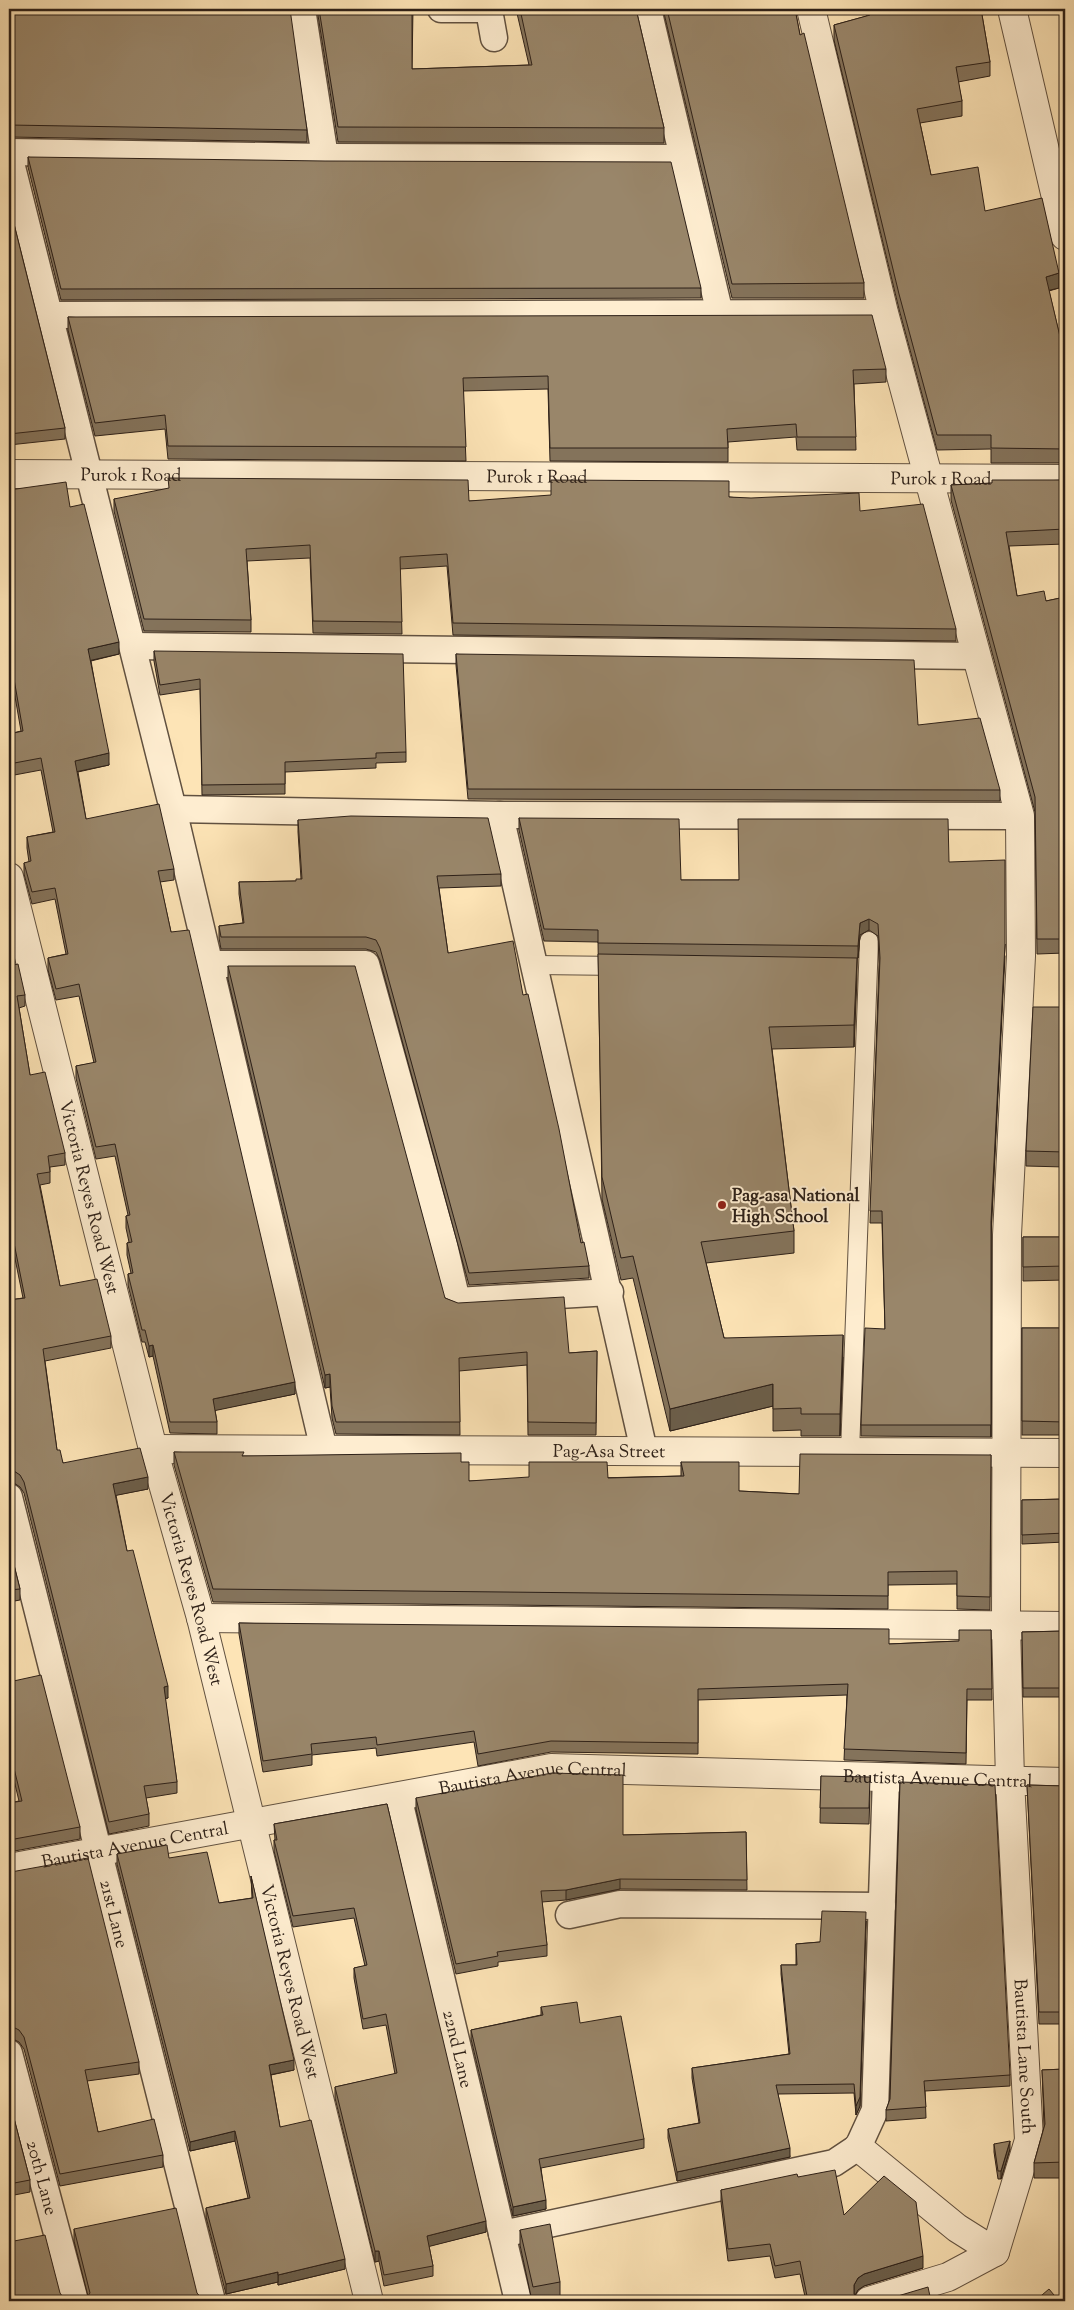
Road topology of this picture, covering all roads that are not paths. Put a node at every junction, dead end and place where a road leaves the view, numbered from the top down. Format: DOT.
graph roads {
  1 [pos="302,9"];
  2 [pos="441,9"];
  3 [pos="648,9"];
  4 [pos="811,9"];
  5 [pos="1012,9"];
  6 [pos="489,10"];
  7 [pos="494,38"];
  8 [pos="9,154"];
  9 [pos="325,157"];
  10 [pos="682,158"];
  11 [pos="1065,236"];
  12 [pos="884,313"];
  13 [pos="720,314"];
  14 [pos="49,315"];
  15 [pos="89,473"];
  16 [pos="9,474"];
  17 [pos="1065,479"];
  18 [pos="930,480"];
  19 [pos="133,646"];
  20 [pos="977,656"];
  21 [pos="173,809"];
  22 [pos="500,814"];
  23 [pos="1020,816"];
  24 [pos="9,877"];
  25 [pos="869,941"];
  26 [pos="210,964"];
  27 [pos="535,965"];
  28 [pos="643,966"];
  29 [pos="849,968"];
  30 [pos="869,969"];
  31 [pos="610,1292"];
  32 [pos="153,1449"];
  33 [pos="324,1450"];
  34 [pos="644,1451"];
  35 [pos="850,1452"];
  36 [pos="1007,1453"];
  37 [pos="1065,1453"];
  38 [pos="9,1497"];
  39 [pos="201,1618"];
  40 [pos="1006,1625"];
  41 [pos="1065,1626"];
  42 [pos="886,1777"];
  43 [pos="1010,1780"];
  44 [pos="1065,1782"];
  45 [pos="398,1796"];
  46 [pos="252,1823"];
  47 [pos="97,1852"];
  48 [pos="9,1868"];
  49 [pos="882,1906"];
  50 [pos="569,1915"];
  51 [pos="9,2053"];
  52 [pos="858,2147"];
  53 [pos="502,2234"];
  54 [pos="995,2252"];
  55 [pos="75,2301"];
  56 [pos="212,2301"];
  57 [pos="369,2301"];
  58 [pos="518,2301"];
  59 [pos="869,2301"];
  1 -- 9 [label="street"];
  2 -- 6 [label="street"];
  3 -- 10 [label="street"];
  4 -- 12 [label="street, Bautista Lane South"];
  5 -- 11 [label="street"];
  6 -- 7 [label="street"];
  8 -- 9 [label="street"];
  8 -- 14 [label="street"];
  9 -- 10 [label="street"];
  10 -- 13 [label="street"];
  12 -- 13 [label="street"];
  12 -- 18 [label="street, Bautista Lane South"];
  13 -- 14 [label="street"];
  14 -- 15 [label="street"];
  15 -- 16 [label="street, Purok 1 Road"];
  15 -- 18 [label="street, Purok 1 Road"];
  15 -- 19 [label="street"];
  17 -- 18 [label="street, Purok 1 Road"];
  18 -- 20 [label="street, Bautista Lane South"];
  19 -- 20 [label="street"];
  19 -- 21 [label="street"];
  20 -- 23 [label="street, Bautista Lane South"];
  21 -- 22 [label="street"];
  21 -- 26 [label="street"];
  22 -- 23 [label="street"];
  22 -- 27 [label="street"];
  23 -- 36 [label="street, Bautista Lane South"];
  24 -- 32 [label="street, Victoria Reyes Road West"];
  25 -- 30 [label="lane"];
  26 -- 31 [label="street"];
  26 -- 33 [label="street"];
  27 -- 28 [label="lane"];
  27 -- 31 [label="street"];
  29 -- 30 [label="lane"];
  30 -- 35 [label="lane"];
  31 -- 34 [label="street"];
  32 -- 33 [label="street, Pag-Asa Street"];
  32 -- 39 [label="street, Victoria Reyes Road West"];
  33 -- 34 [label="street, Pag-Asa Street"];
  34 -- 35 [label="street, Pag-Asa Street"];
  35 -- 36 [label="street, Pag-Asa Street"];
  36 -- 37 [label="street, Pag-Asa Street"];
  36 -- 40 [label="street, Bautista Lane South"];
  38 -- 47 [label="street, 21st Lane"];
  39 -- 40 [label="street"];
  39 -- 46 [label="street, Victoria Reyes Road West"];
  40 -- 41 [label="street"];
  40 -- 43 [label="street, Bautista Lane South"];
  42 -- 43 [label="street, Bautista Avenue Central"];
  42 -- 45 [label="street, Bautista Avenue Central"];
  42 -- 49 [label="street"];
  43 -- 44 [label="street, Bautista Avenue Central"];
  43 -- 54 [label="street, Bautista Lane South"];
  45 -- 46 [label="street, Bautista Avenue Central"];
  45 -- 53 [label="street, 22nd Lane"];
  46 -- 47 [label="street, Bautista Avenue Central"];
  46 -- 57 [label="street, Victoria Reyes Road West"];
  47 -- 48 [label="street, Bautista Avenue Central"];
  47 -- 56 [label="street, 21st Lane"];
  49 -- 50 [label="street"];
  49 -- 52 [label="street"];
  51 -- 55 [label="street, 20th Lane"];
  52 -- 53 [label="street"];
  52 -- 54 [label="street"];
  53 -- 58 [label="street, 22nd Lane"];
  54 -- 59 [label="street"];
}
